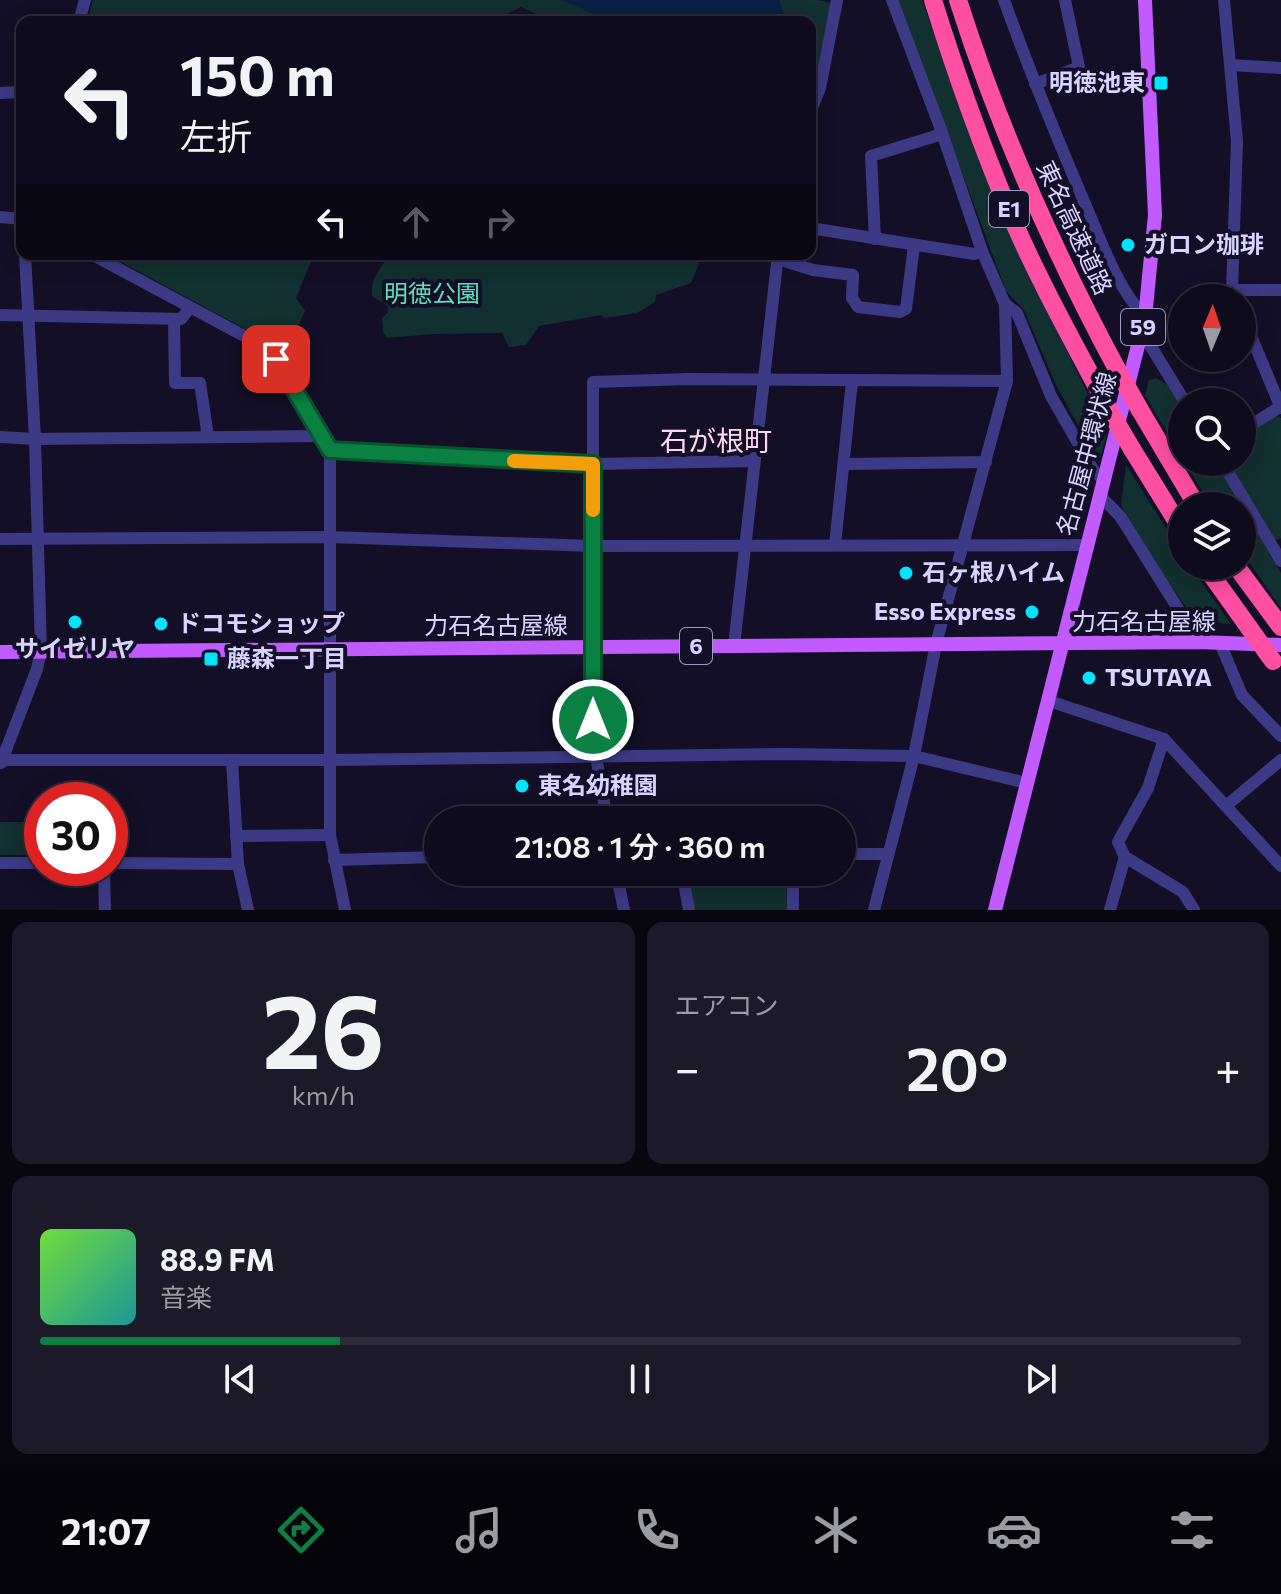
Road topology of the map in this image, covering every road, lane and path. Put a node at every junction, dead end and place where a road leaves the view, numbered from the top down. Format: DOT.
graph roads {
  1 [pos="837,0"];
  2 [pos="892,0"];
  3 [pos="933,0"];
  4 [pos="958,0"];
  5 [pos="1004,0"];
  6 [pos="1065,0"];
  7 [pos="1145,0"];
  8 [pos="1224,0"];
  9 [pos="1231,65"];
  10 [pos="1281,68"];
  11 [pos="1035,84"];
  12 [pos="816,98"];
  13 [pos="942,134"];
  14 [pos="816,229"];
  15 [pos="875,239"];
  16 [pos="914,246"];
  17 [pos="982,251"];
  18 [pos="25,260"];
  19 [pos="102,260"];
  20 [pos="778,260"];
  21 [pos="788,260"];
  22 [pos="1234,284"];
  23 [pos="1281,290"];
  24 [pos="1256,292"];
  25 [pos="1005,304"];
  26 [pos="190,308"];
  27 [pos="0,315"];
  28 [pos="29,315"];
  29 [pos="174,319"];
  30 [pos="1143,325"];
  31 [pos="1256,347"];
  32 [pos="764,379"];
  33 [pos="852,381"];
  34 [pos="1007,381"];
  35 [pos="1177,388"];
  36 [pos="1281,407"];
  37 [pos="1256,422"];
  38 [pos="322,436"];
  39 [pos="0,437"];
  40 [pos="208,437"];
  41 [pos="35,439"];
  42 [pos="330,450"];
  43 [pos="754,461"];
  44 [pos="986,462"];
  45 [pos="593,464"];
  46 [pos="844,464"];
  47 [pos="1231,476"];
  48 [pos="1104,480"];
  49 [pos="1189,492"];
  50 [pos="1100,496"];
  51 [pos="1168,507"];
  52 [pos="329,537"];
  53 [pos="38,538"];
  54 [pos="0,539"];
  55 [pos="835,545"];
  56 [pos="1086,545"];
  57 [pos="594,546"];
  58 [pos="745,546"];
  59 [pos="964,546"];
  60 [pos="1279,554"];
  61 [pos="1215,580"];
  62 [pos="1246,580"];
  63 [pos="1281,627"];
  64 [pos="1199,642"];
  65 [pos="1220,643"];
  66 [pos="936,644"];
  67 [pos="1063,645"];
  68 [pos="734,646"];
  69 [pos="593,647"];
  70 [pos="329,649"];
  71 [pos="41,651"];
  72 [pos="0,652"];
  73 [pos="1278,659"];
  74 [pos="1049,701"];
  75 [pos="1281,736"];
  76 [pos="1164,739"];
  77 [pos="596,756"];
  78 [pos="914,756"];
  79 [pos="232,760"];
  80 [pos="329,760"];
  81 [pos="1281,760"];
  82 [pos="1,762"];
  83 [pos="1027,783"];
  84 [pos="1227,805"];
  85 [pos="605,806"];
  86 [pos="330,835"];
  87 [pos="236,836"];
  88 [pos="856,854"];
  89 [pos="887,854"];
  90 [pos="424,857"];
  91 [pos="1125,857"];
  92 [pos="334,860"];
  93 [pos="0,863"];
  94 [pos="24,863"];
  95 [pos="128,863"];
  96 [pos="238,864"];
  97 [pos="1281,866"];
  98 [pos="104,886"];
  99 [pos="619,886"];
  100 [pos="685,886"];
  101 [pos="793,886"];
  102 [pos="105,910"];
  103 [pos="248,910"];
  104 [pos="345,910"];
  105 [pos="624,910"];
  106 [pos="689,910"];
  107 [pos="793,910"];
  108 [pos="874,910"];
  109 [pos="995,910"];
  110 [pos="1110,910"];
  111 [pos="1194,910"];
  1 -- 12 [label="street"];
  2 -- 13 [label="street"];
  3 -- 51 [label="highway, 東名高速道路 / E1, bridge"];
  4 -- 49 [label="highway, 東名高速道路 / E1, bridge"];
  5 -- 11 [label="street"];
  6 -- 11 [label="street"];
  7 -- 30 [label="main road, 名古屋中環状線 / 59"];
  8 -- 9 [label="street"];
  9 -- 10 [label="street"];
  9 -- 22 [label="street"];
  11 -- 30 [label="street"];
  13 -- 15 [label="street"];
  13 -- 17 [label="street"];
  14 -- 15 [label="street"];
  15 -- 16 [label="street"];
  16 -- 17 [label="street"];
  16 -- 21 [label="street"];
  17 -- 25 [label="street"];
  18 -- 28 [label="street"];
  19 -- 26 [label="street"];
  20 -- 32 [label="street"];
  23 -- 24 [label="street"];
  25 -- 34 [label="street"];
  25 -- 48 [label="street"];
  26 -- 29 [label="street"];
  26 -- 38 [label="street"];
  27 -- 28 [label="street"];
  28 -- 29 [label="street"];
  28 -- 41 [label="street"];
  29 -- 40 [label="street"];
  30 -- 35 [label="street"];
  30 -- 48 [label="main road, 名古屋中環状線 / 59"];
  31 -- 36 [label="street"];
  32 -- 33 [label="street"];
  32 -- 43 [label="street"];
  32 -- 45 [label="street"];
  33 -- 34 [label="street"];
  33 -- 46 [label="street"];
  34 -- 44 [label="street"];
  36 -- 37 [label="street"];
  38 -- 40 [label="street"];
  38 -- 42 [label="street"];
  39 -- 41 [label="street"];
  40 -- 41 [label="street"];
  41 -- 53 [label="street"];
  42 -- 45 [label="street"];
  42 -- 52 [label="street"];
  43 -- 45 [label="street"];
  43 -- 58 [label="street"];
  44 -- 46 [label="street"];
  44 -- 59 [label="street"];
  45 -- 57 [label="street"];
  46 -- 55 [label="street"];
  47 -- 60 [label="street"];
  48 -- 50 [label="main road, 名古屋中環状線 / 59"];
  50 -- 56 [label="main road, 名古屋中環状線 / 59"];
  50 -- 64 [label="street"];
  52 -- 53 [label="street"];
  52 -- 57 [label="street"];
  52 -- 70 [label="street"];
  53 -- 54 [label="street"];
  53 -- 71 [label="street"];
  55 -- 58 [label="street"];
  55 -- 59 [label="street"];
  56 -- 59 [label="street"];
  56 -- 67 [label="main road, 名古屋中環状線 / 59"];
  57 -- 58 [label="street"];
  57 -- 69 [label="street"];
  58 -- 68 [label="street"];
  59 -- 66 [label="street"];
  61 -- 73 [label="highway, bridge"];
  62 -- 63 [label="highway"];
  64 -- 65 [label="main road, 力石名古屋線 / 6"];
  64 -- 67 [label="main road, 力石名古屋線 / 6"];
  65 -- 73 [label="main road, 力石名古屋線 / 6"];
  65 -- 75 [label="street"];
  66 -- 67 [label="main road, 力石名古屋線 / 6"];
  66 -- 68 [label="main road, 力石名古屋線 / 6"];
  66 -- 78 [label="street"];
  67 -- 74 [label="main road, 名古屋中環状線 / 59"];
  68 -- 69 [label="main road, 力石名古屋線 / 6"];
  69 -- 70 [label="main road, 力石名古屋線 / 6"];
  69 -- 77 [label="street"];
  70 -- 71 [label="main road, 力石名古屋線 / 6"];
  70 -- 80 [label="street"];
  71 -- 72 [label="main road, 力石名古屋線 / 6"];
  71 -- 82 [label="street"];
  74 -- 76 [label="street"];
  74 -- 83 [label="main road, 名古屋中環状線 / 59"];
  76 -- 84 [label="street"];
  76 -- 91 [label="street"];
  77 -- 78 [label="street"];
  77 -- 80 [label="street"];
  77 -- 85 [label="street"];
  78 -- 83 [label="street"];
  78 -- 89 [label="street"];
  79 -- 80 [label="street"];
  79 -- 82 [label="street"];
  79 -- 87 [label="street"];
  80 -- 86 [label="street"];
  81 -- 84 [label="street"];
  83 -- 109 [label="main road, 名古屋中環状線 / 59"];
  84 -- 97 [label="street"];
  86 -- 87 [label="street"];
  86 -- 92 [label="street"];
  87 -- 96 [label="street"];
  88 -- 89 [label="street"];
  89 -- 108 [label="street"];
  90 -- 92 [label="street"];
  91 -- 110 [label="street"];
  91 -- 111 [label="street"];
  92 -- 104 [label="street"];
  93 -- 94 [label="street"];
  95 -- 96 [label="street"];
  96 -- 103 [label="street"];
  98 -- 102 [label="street"];
  99 -- 105 [label="street"];
  100 -- 106 [label="street"];
  101 -- 107 [label="street"];
}
